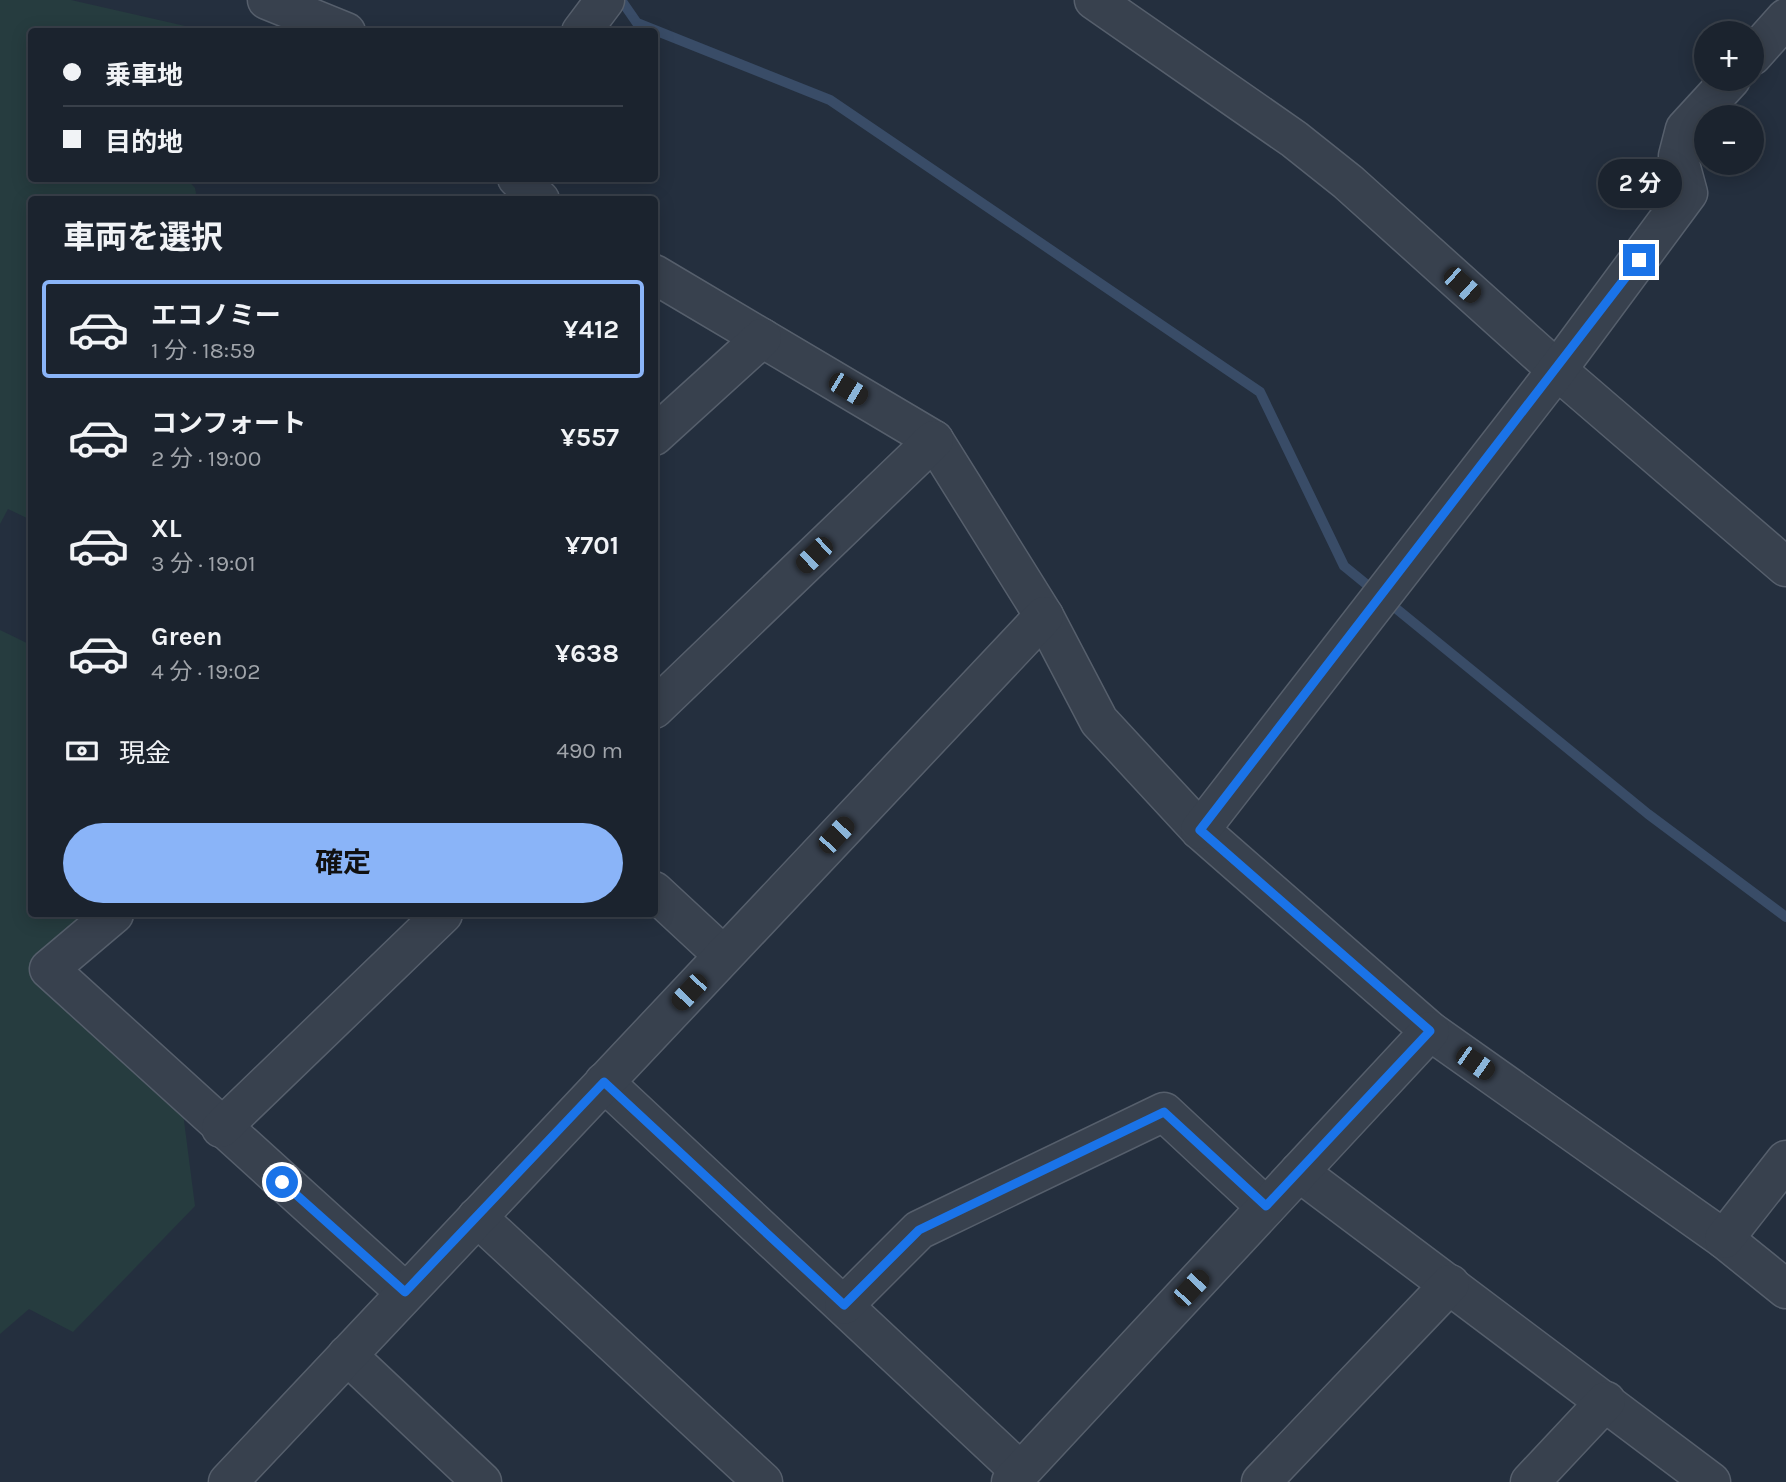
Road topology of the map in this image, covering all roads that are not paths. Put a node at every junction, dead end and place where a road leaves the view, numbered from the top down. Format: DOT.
graph roads {
  1 [pos="267,0"];
  2 [pos="605,0"];
  3 [pos="1094,0"];
  4 [pos="1786,18"];
  5 [pos="336,28"];
  6 [pos="584,28"];
  7 [pos="1764,42"];
  8 [pos="1720,91"];
  9 [pos="521,182"];
  10 [pos="536,196"];
  11 [pos="658,276"];
  12 [pos="762,338"];
  13 [pos="1557,370"];
  14 [pos="658,432"];
  15 [pos="934,440"];
  16 [pos="1786,567"];
  17 [pos="1044,616"];
  18 [pos="658,705"];
  19 [pos="1200,830"];
  20 [pos="658,895"];
  21 [pos="111,917"];
  22 [pos="440,917"];
  23 [pos="723,955"];
  24 [pos="1430,1031"];
  25 [pos="604,1082"];
  26 [pos="221,1128"];
  27 [pos="1786,1160"];
  28 [pos="1299,1172"];
  29 [pos="1266,1206"];
  30 [pos="477,1217"];
  31 [pos="1724,1239"];
  32 [pos="1450,1284"];
  33 [pos="1786,1289"];
  34 [pos="405,1292"];
  35 [pos="844,1305"];
  36 [pos="347,1355"];
  37 [pos="1606,1401"];
  38 [pos="1016,1477"];
  39 [pos="228,1482"];
  40 [pos="482,1482"];
  41 [pos="763,1482"];
  42 [pos="1261,1482"];
  43 [pos="1530,1482"];
  44 [pos="1711,1482"];
  1 -- 5 [label="street"];
  2 -- 6 [label="street"];
  3 -- 13 [label="street"];
  4 -- 7 [label="street"];
  8 -- 13 [label="street"];
  9 -- 10 [label="street"];
  11 -- 12 [label="street"];
  12 -- 14 [label="street"];
  12 -- 15 [label="street"];
  13 -- 16 [label="street"];
  13 -- 19 [label="street"];
  15 -- 17 [label="street"];
  15 -- 18 [label="street"];
  17 -- 19 [label="street"];
  17 -- 23 [label="street"];
  19 -- 24 [label="street"];
  20 -- 23 [label="street"];
  21 -- 26 [label="street"];
  22 -- 26 [label="street"];
  23 -- 25 [label="street"];
  24 -- 28 [label="street"];
  24 -- 31 [label="street"];
  25 -- 30 [label="street"];
  25 -- 35 [label="street"];
  26 -- 34 [label="street"];
  27 -- 31 [label="street"];
  28 -- 29 [label="street"];
  28 -- 32 [label="street"];
  29 -- 35 [label="street"];
  29 -- 38 [label="street"];
  30 -- 34 [label="street"];
  30 -- 41 [label="street"];
  31 -- 33 [label="street"];
  32 -- 37 [label="street"];
  32 -- 42 [label="street"];
  34 -- 36 [label="street"];
  35 -- 38 [label="street"];
  36 -- 39 [label="street"];
  36 -- 40 [label="street"];
  37 -- 43 [label="street"];
  37 -- 44 [label="street"];
}
